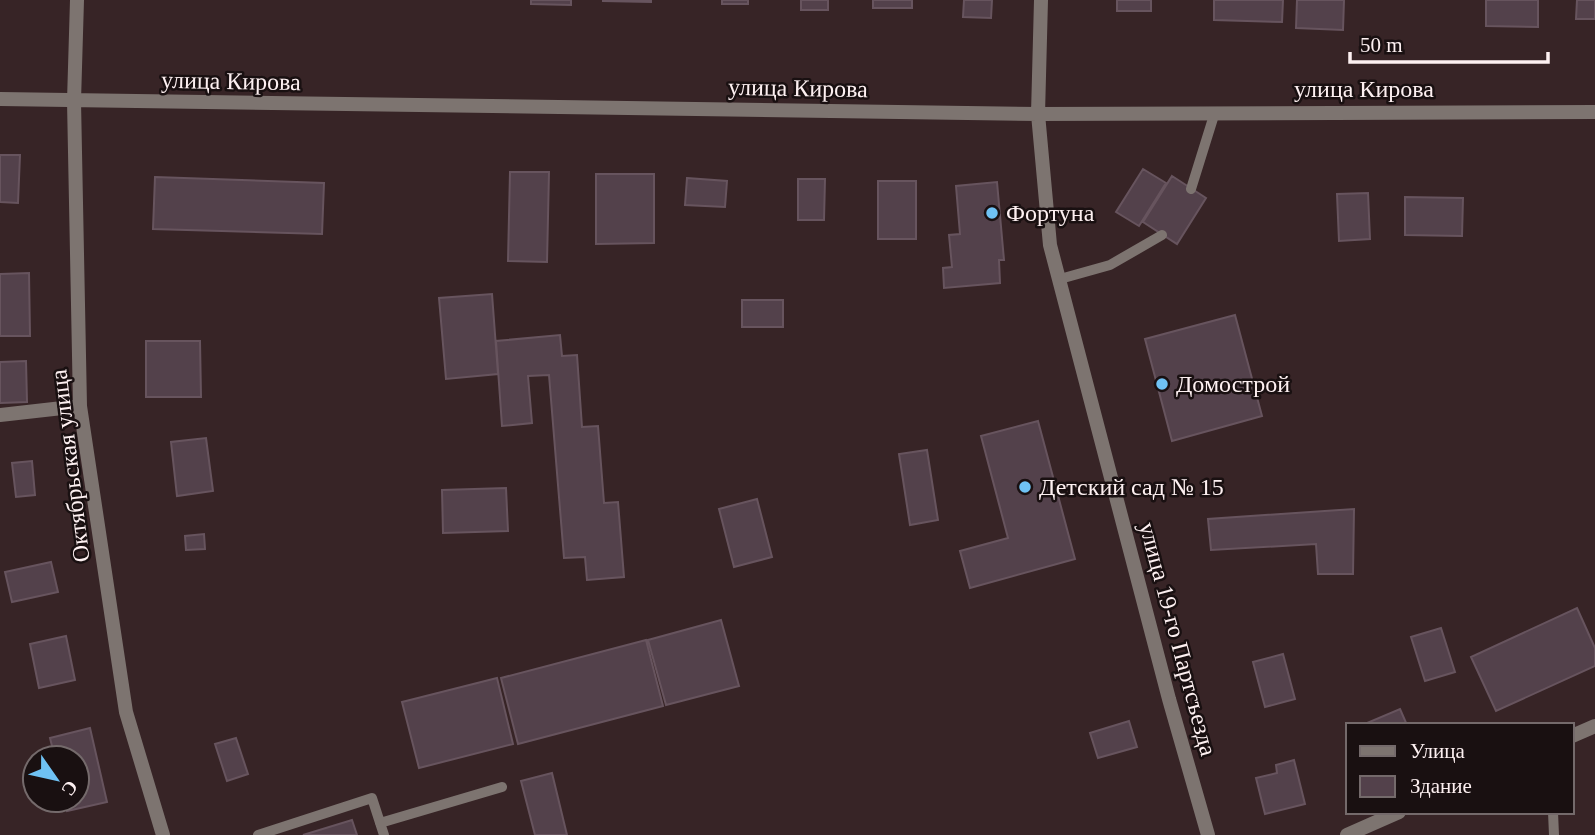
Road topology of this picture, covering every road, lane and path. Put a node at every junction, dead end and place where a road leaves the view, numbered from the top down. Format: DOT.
graph roads {
  1 [pos="77,0"];
  2 [pos="1041,0"];
  3 [pos="0,99"];
  4 [pos="74,101"];
  5 [pos="1215,112"];
  6 [pos="1595,112"];
  7 [pos="1038,114"];
  8 [pos="1191,188"];
  9 [pos="1162,235"];
  10 [pos="1060,279"];
  11 [pos="80,406"];
  12 [pos="0,415"];
  13 [pos="1595,726"];
  14 [pos="1574,735"];
  15 [pos="502,787"];
  16 [pos="1394,814"];
  17 [pos="1553,814"];
  18 [pos="380,822"];
  19 [pos="163,835"];
  20 [pos="258,835"];
  21 [pos="384,835"];
  22 [pos="1208,835"];
  23 [pos="1347,835"];
  24 [pos="1554,835"];
  1 -- 4 [label="street, Октябрьская улица"];
  2 -- 7 [label="street, улица 19-го Партсъезда"];
  3 -- 4 [label="street, улица Кирова"];
  4 -- 7 [label="street, улица Кирова"];
  4 -- 11 [label="street, Октябрьская улица"];
  5 -- 6 [label="street, улица Кирова"];
  5 -- 7 [label="street, улица Кирова"];
  5 -- 8 [label="lane"];
  7 -- 10 [label="street, улица 19-го Партсъезда"];
  9 -- 10 [label="lane"];
  10 -- 22 [label="street, улица 19-го Партсъезда"];
  11 -- 12 [label="street"];
  11 -- 19 [label="street, Октябрьская улица"];
  13 -- 14 [label="street"];
  15 -- 18 [label="lane"];
  16 -- 23 [label="street"];
  17 -- 24 [label="lane"];
  18 -- 20 [label="lane"];
  18 -- 21 [label="lane"];
}
